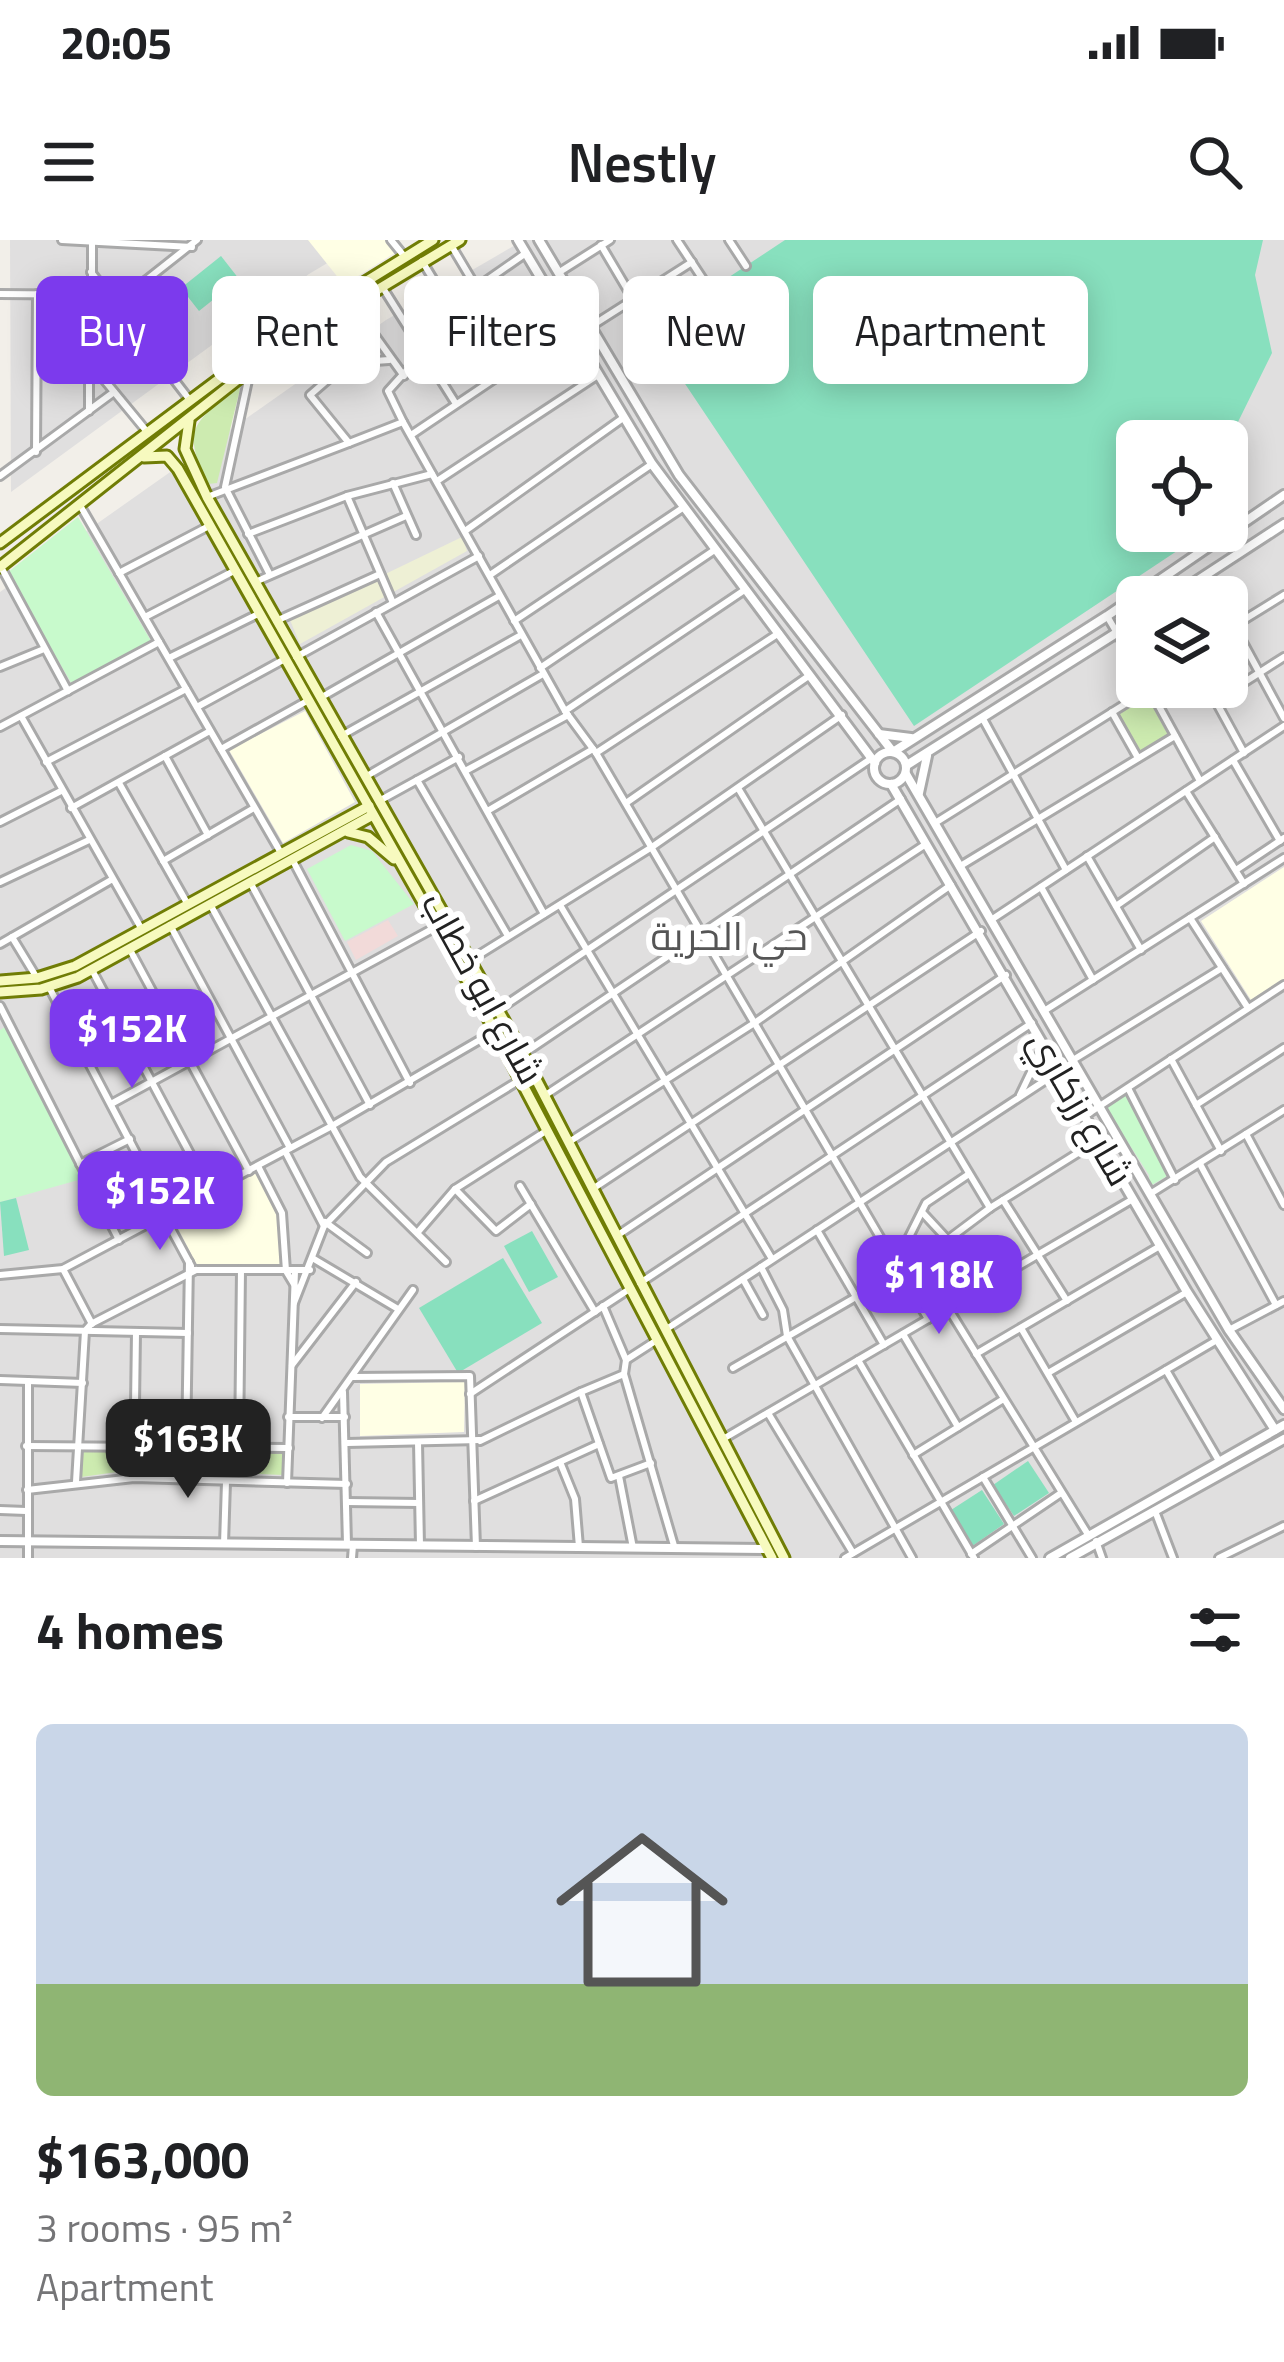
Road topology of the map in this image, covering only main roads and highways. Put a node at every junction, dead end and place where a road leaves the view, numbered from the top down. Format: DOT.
graph roads {
  1 [pos="433,240"];
  2 [pos="456,243"];
  3 [pos="189,421"];
  4 [pos="144,457"];
  5 [pos="189,463"];
  6 [pos="178,469"];
  7 [pos="0,543"];
  8 [pos="0,567"];
  9 [pos="314,699"];
  10 [pos="381,805"];
  11 [pos="369,812"];
  12 [pos="342,832"];
  13 [pos="406,872"];
  14 [pos="0,981"];
  15 [pos="0,992"];
  16 [pos="486,1002"];
  17 [pos="625,1266"];
  18 [pos="661,1335"];
  19 [pos="770,1553"];
  20 [pos="784,1558"];
  1 -- 7 [label="main road"];
  2 -- 3 [label="main road"];
  3 -- 4 [label="main road"];
  3 -- 5 [label="main road, شارع ابو خطاب"];
  4 -- 6 [label="main road"];
  4 -- 8 [label="main road"];
  5 -- 6 [label="main road"];
  5 -- 9 [label="main road, شارع ابو خطاب"];
  6 -- 9 [label="main road, شارع ابو خطاب"];
  9 -- 10 [label="main road, شارع ابو خطاب"];
  9 -- 11 [label="main road, شارع ابو خطاب"];
  10 -- 11 [label="main road"];
  10 -- 16 [label="main road, شارع ابو خطاب"];
  11 -- 12 [label="main road"];
  11 -- 13 [label="main road, شارع ابو خطاب"];
  11 -- 14 [label="main road"];
  12 -- 13 [label="main road"];
  12 -- 15 [label="main road"];
  13 -- 16 [label="main road, شارع ابو خطاب"];
  16 -- 17 [label="main road, شارع ابو خطاب"];
  16 -- 17 [label="main road, شارع ابو خطاب"];
  17 -- 18 [label="main road, شارع ابو خطاب"];
  18 -- 19 [label="main road, شارع ابو خطاب"];
  18 -- 20 [label="main road, شارع ابو خطاب"];
}
